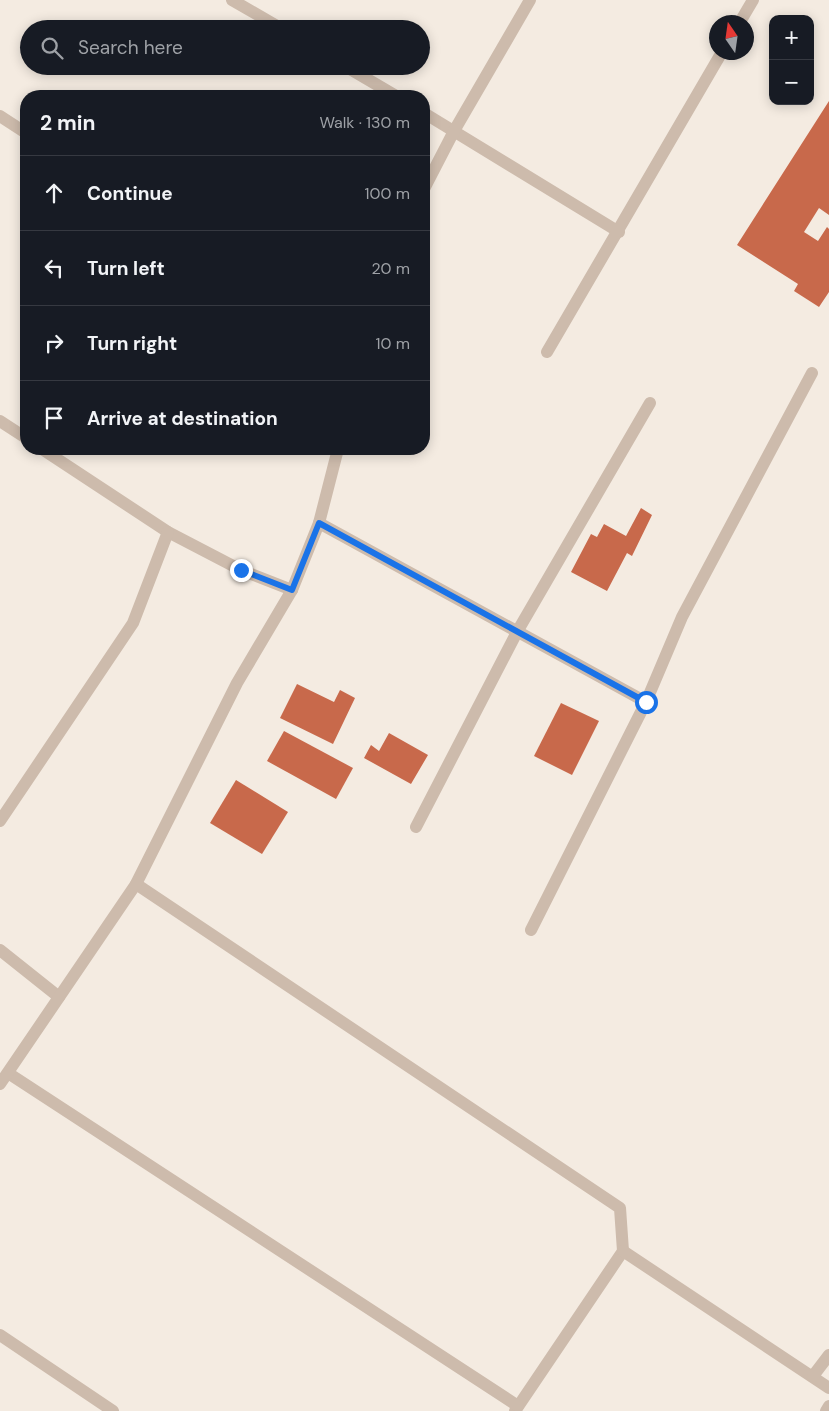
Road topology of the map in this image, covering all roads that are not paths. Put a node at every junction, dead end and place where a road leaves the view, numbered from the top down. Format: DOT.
graph roads {
  1 [pos="232,0"];
  2 [pos="530,0"];
  3 [pos="752,0"];
  4 [pos="744,15"];
  5 [pos="266,20"];
  6 [pos="717,60"];
  7 [pos="360,75"];
  8 [pos="386,90"];
  9 [pos="430,116"];
  10 [pos="2,122"];
  11 [pos="20,130"];
  12 [pos="454,130"];
  13 [pos="430,177"];
  14 [pos="619,232"];
  15 [pos="547,352"];
  16 [pos="812,373"];
  17 [pos="650,403"];
  18 [pos="0,421"];
  19 [pos="20,434"];
  20 [pos="51,455"];
  21 [pos="336,455"];
  22 [pos="319,523"];
  23 [pos="168,532"];
  24 [pos="292,590"];
  25 [pos="517,632"];
  26 [pos="646,702"];
  27 [pos="0,821"];
  28 [pos="416,827"];
  29 [pos="136,884"];
  30 [pos="531,930"];
  31 [pos="0,950"];
  32 [pos="59,997"];
  33 [pos="8,1073"];
  34 [pos="0,1084"];
  35 [pos="623,1251"];
  36 [pos="0,1335"];
  37 [pos="829,1355"];
  38 [pos="814,1376"];
  39 [pos="829,1388"];
  40 [pos="829,1406"];
  41 [pos="516,1409"];
  42 [pos="114,1411"];
  43 [pos="826,1411"];
  1 -- 5 [label="street"];
  2 -- 12 [label="street"];
  3 -- 4 [label="street"];
  6 -- 14 [label="street"];
  7 -- 8 [label="street"];
  9 -- 12 [label="street"];
  10 -- 11 [label="street"];
  12 -- 13 [label="street"];
  12 -- 14 [label="street"];
  14 -- 15 [label="street"];
  16 -- 26 [label="street"];
  17 -- 25 [label="street"];
  18 -- 19 [label="street"];
  20 -- 23 [label="street"];
  21 -- 22 [label="street"];
  22 -- 24 [label="street"];
  22 -- 25 [label="street"];
  23 -- 24 [label="street"];
  23 -- 27 [label="street"];
  24 -- 29 [label="street"];
  25 -- 26 [label="street"];
  25 -- 28 [label="street"];
  26 -- 30 [label="street"];
  29 -- 32 [label="street"];
  29 -- 35 [label="street"];
  31 -- 32 [label="street"];
  32 -- 33 [label="street"];
  33 -- 34 [label="street"];
  33 -- 41 [label="street"];
  35 -- 38 [label="street"];
  35 -- 41 [label="street"];
  36 -- 42 [label="street"];
  37 -- 38 [label="street"];
  38 -- 39 [label="street"];
  40 -- 43 [label="street"];
}
